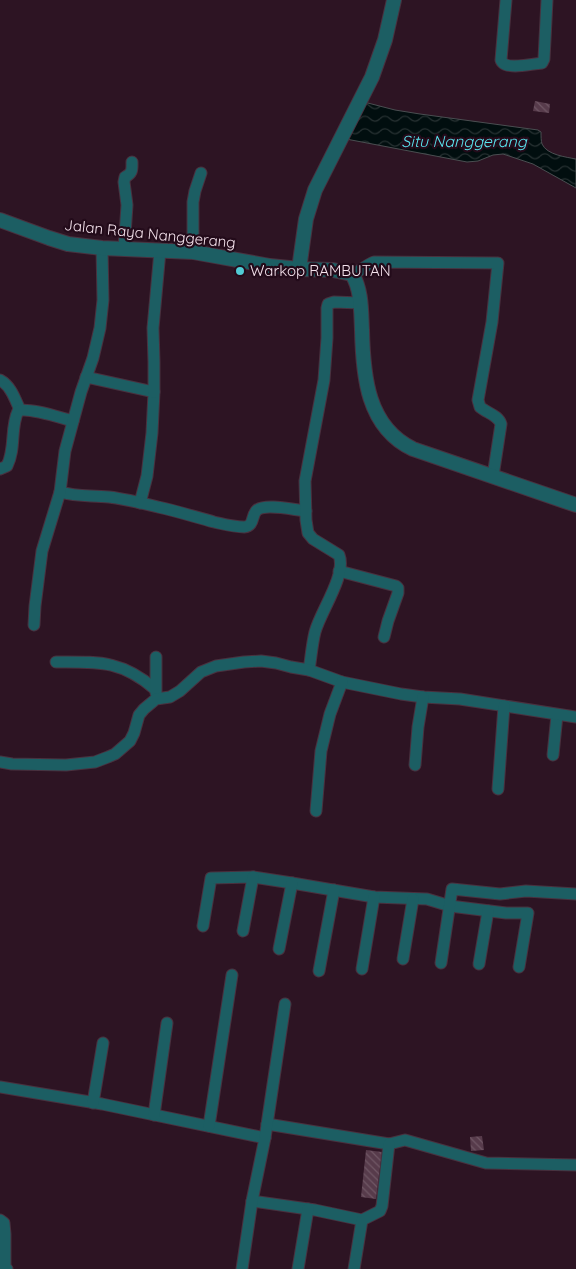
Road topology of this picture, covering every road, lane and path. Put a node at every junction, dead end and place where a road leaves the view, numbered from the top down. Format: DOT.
graph roads {
  1 [pos="394,0"];
  2 [pos="506,0"];
  3 [pos="547,0"];
  4 [pos="132,162"];
  5 [pos="201,173"];
  6 [pos="0,220"];
  7 [pos="102,248"];
  8 [pos="124,249"];
  9 [pos="160,251"];
  10 [pos="193,252"];
  11 [pos="299,269"];
  12 [pos="352,274"];
  13 [pos="360,303"];
  14 [pos="86,377"];
  15 [pos="0,380"];
  16 [pos="154,392"];
  17 [pos="20,410"];
  18 [pos="73,421"];
  19 [pos="0,469"];
  20 [pos="493,476"];
  21 [pos="60,492"];
  22 [pos="140,503"];
  23 [pos="576,505"];
  24 [pos="306,511"];
  25 [pos="339,570"];
  26 [pos="34,625"];
  27 [pos="384,637"];
  28 [pos="156,657"];
  29 [pos="56,662"];
  30 [pos="310,670"];
  31 [pos="342,682"];
  32 [pos="156,694"];
  33 [pos="423,697"];
  34 [pos="504,706"];
  35 [pos="557,715"];
  36 [pos="576,717"];
  37 [pos="553,755"];
  38 [pos="0,762"];
  39 [pos="415,765"];
  40 [pos="498,789"];
  41 [pos="316,811"];
  42 [pos="252,877"];
  43 [pos="292,883"];
  44 [pos="334,890"];
  45 [pos="576,894"];
  46 [pos="374,897"];
  47 [pos="413,899"];
  48 [pos="450,906"];
  49 [pos="488,910"];
  50 [pos="203,926"];
  51 [pos="244,931"];
  52 [pos="279,949"];
  53 [pos="403,959"];
  54 [pos="441,963"];
  55 [pos="479,964"];
  56 [pos="520,967"];
  57 [pos="362,969"];
  58 [pos="319,971"];
  59 [pos="232,975"];
  60 [pos="285,1004"];
  61 [pos="167,1023"];
  62 [pos="103,1043"];
  63 [pos="0,1087"];
  64 [pos="93,1103"];
  65 [pos="154,1115"];
  66 [pos="267,1124"];
  67 [pos="209,1126"];
  68 [pos="265,1138"];
  69 [pos="389,1144"];
  70 [pos="576,1165"];
  71 [pos="252,1201"];
  72 [pos="308,1209"];
  73 [pos="0,1220"];
  74 [pos="362,1220"];
  75 [pos="6,1269"];
  76 [pos="242,1269"];
  77 [pos="298,1269"];
  78 [pos="354,1269"];
  1 -- 11 [label="street"];
  2 -- 3 [label="street"];
  4 -- 8 [label="street"];
  5 -- 10 [label="street"];
  6 -- 7 [label="street, Jalan Raya Nanggerang"];
  7 -- 8 [label="street, Jalan Raya Nanggerang"];
  7 -- 14 [label="street"];
  8 -- 9 [label="street, Jalan Raya Nanggerang"];
  9 -- 10 [label="street, Jalan Raya Nanggerang"];
  9 -- 16 [label="street"];
  10 -- 11 [label="street, Jalan Raya Nanggerang"];
  11 -- 12 [label="street, Jalan Raya Nanggerang"];
  12 -- 13 [label="street"];
  12 -- 20 [label="street"];
  13 -- 20 [label="street"];
  13 -- 24 [label="street"];
  14 -- 16 [label="street"];
  14 -- 18 [label="street"];
  15 -- 17 [label="street"];
  16 -- 22 [label="street"];
  17 -- 18 [label="street"];
  17 -- 19 [label="street"];
  18 -- 21 [label="street"];
  20 -- 23 [label="street"];
  21 -- 22 [label="street"];
  21 -- 26 [label="street"];
  22 -- 24 [label="street"];
  24 -- 25 [label="street"];
  25 -- 27 [label="street"];
  25 -- 30 [label="street"];
  28 -- 32 [label="street"];
  29 -- 32 [label="street"];
  30 -- 31 [label="street"];
  30 -- 32 [label="street"];
  31 -- 33 [label="street"];
  31 -- 41 [label="street"];
  32 -- 38 [label="street"];
  33 -- 34 [label="street"];
  33 -- 39 [label="street"];
  34 -- 35 [label="street"];
  34 -- 40 [label="street"];
  35 -- 36 [label="street"];
  35 -- 37 [label="street"];
  42 -- 43 [label="street"];
  42 -- 50 [label="street"];
  42 -- 51 [label="street"];
  43 -- 44 [label="street"];
  43 -- 52 [label="street"];
  44 -- 46 [label="street"];
  44 -- 58 [label="street"];
  45 -- 48 [label="street"];
  46 -- 47 [label="street"];
  46 -- 57 [label="street"];
  47 -- 48 [label="street"];
  47 -- 53 [label="street"];
  48 -- 49 [label="street"];
  48 -- 54 [label="street"];
  49 -- 55 [label="street"];
  49 -- 56 [label="street"];
  59 -- 67 [label="street"];
  60 -- 66 [label="street"];
  61 -- 65 [label="street"];
  62 -- 64 [label="street"];
  63 -- 64 [label="street"];
  64 -- 65 [label="street"];
  65 -- 67 [label="street"];
  66 -- 68 [label="street"];
  66 -- 69 [label="street"];
  67 -- 68 [label="street"];
  68 -- 71 [label="street"];
  69 -- 70 [label="street"];
  69 -- 74 [label="street"];
  71 -- 72 [label="street"];
  71 -- 76 [label="street"];
  72 -- 74 [label="street"];
  72 -- 77 [label="street"];
  73 -- 75 [label="street"];
  74 -- 78 [label="street"];
}
